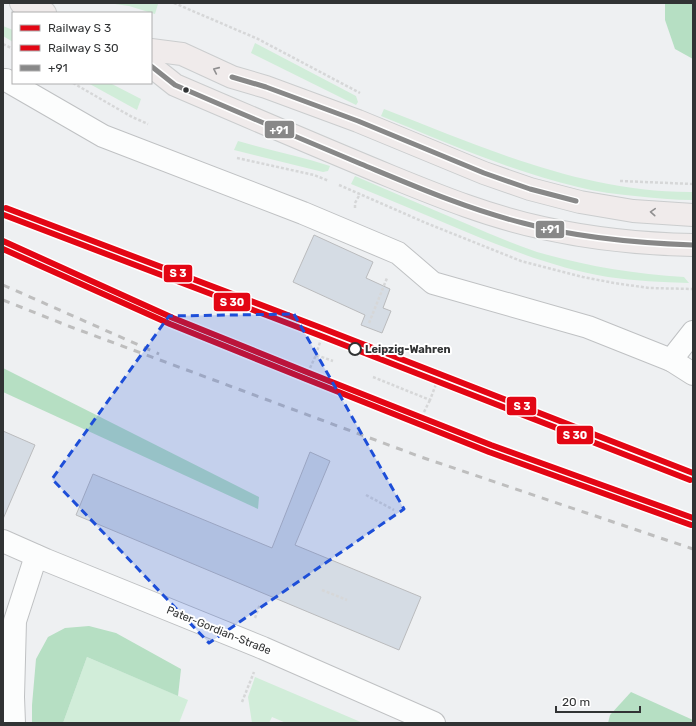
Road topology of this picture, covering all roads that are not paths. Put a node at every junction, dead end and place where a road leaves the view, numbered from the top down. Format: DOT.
graph roads {
  1 [pos="21,3"];
  2 [pos="43,12"];
  3 [pos="152,50"];
  4 [pos="152,67"];
  5 [pos="13,84"];
  6 [pos="693,215"];
  7 [pos="693,245"];
  8 [pos="693,332"];
  9 [pos="671,360"];
  10 [pos="693,374"];
  11 [pos="3,541"];
  12 [pos="36,556"];
  13 [pos="14,723"];
  14 [pos="434,723"];
  1 -- 2 [label="main road"];
  6 -- 3 [label="main road, one-way"];
  4 -- 7 [label="main road"];
  5 -- 9 [label="street"];
  8 -- 9 [label="street"];
  9 -- 10 [label="street"];
  11 -- 12 [label="street, Pater-Gordian-Straße"];
  12 -- 13 [label="street"];
  12 -- 14 [label="street, Pater-Gordian-Straße"];
}
